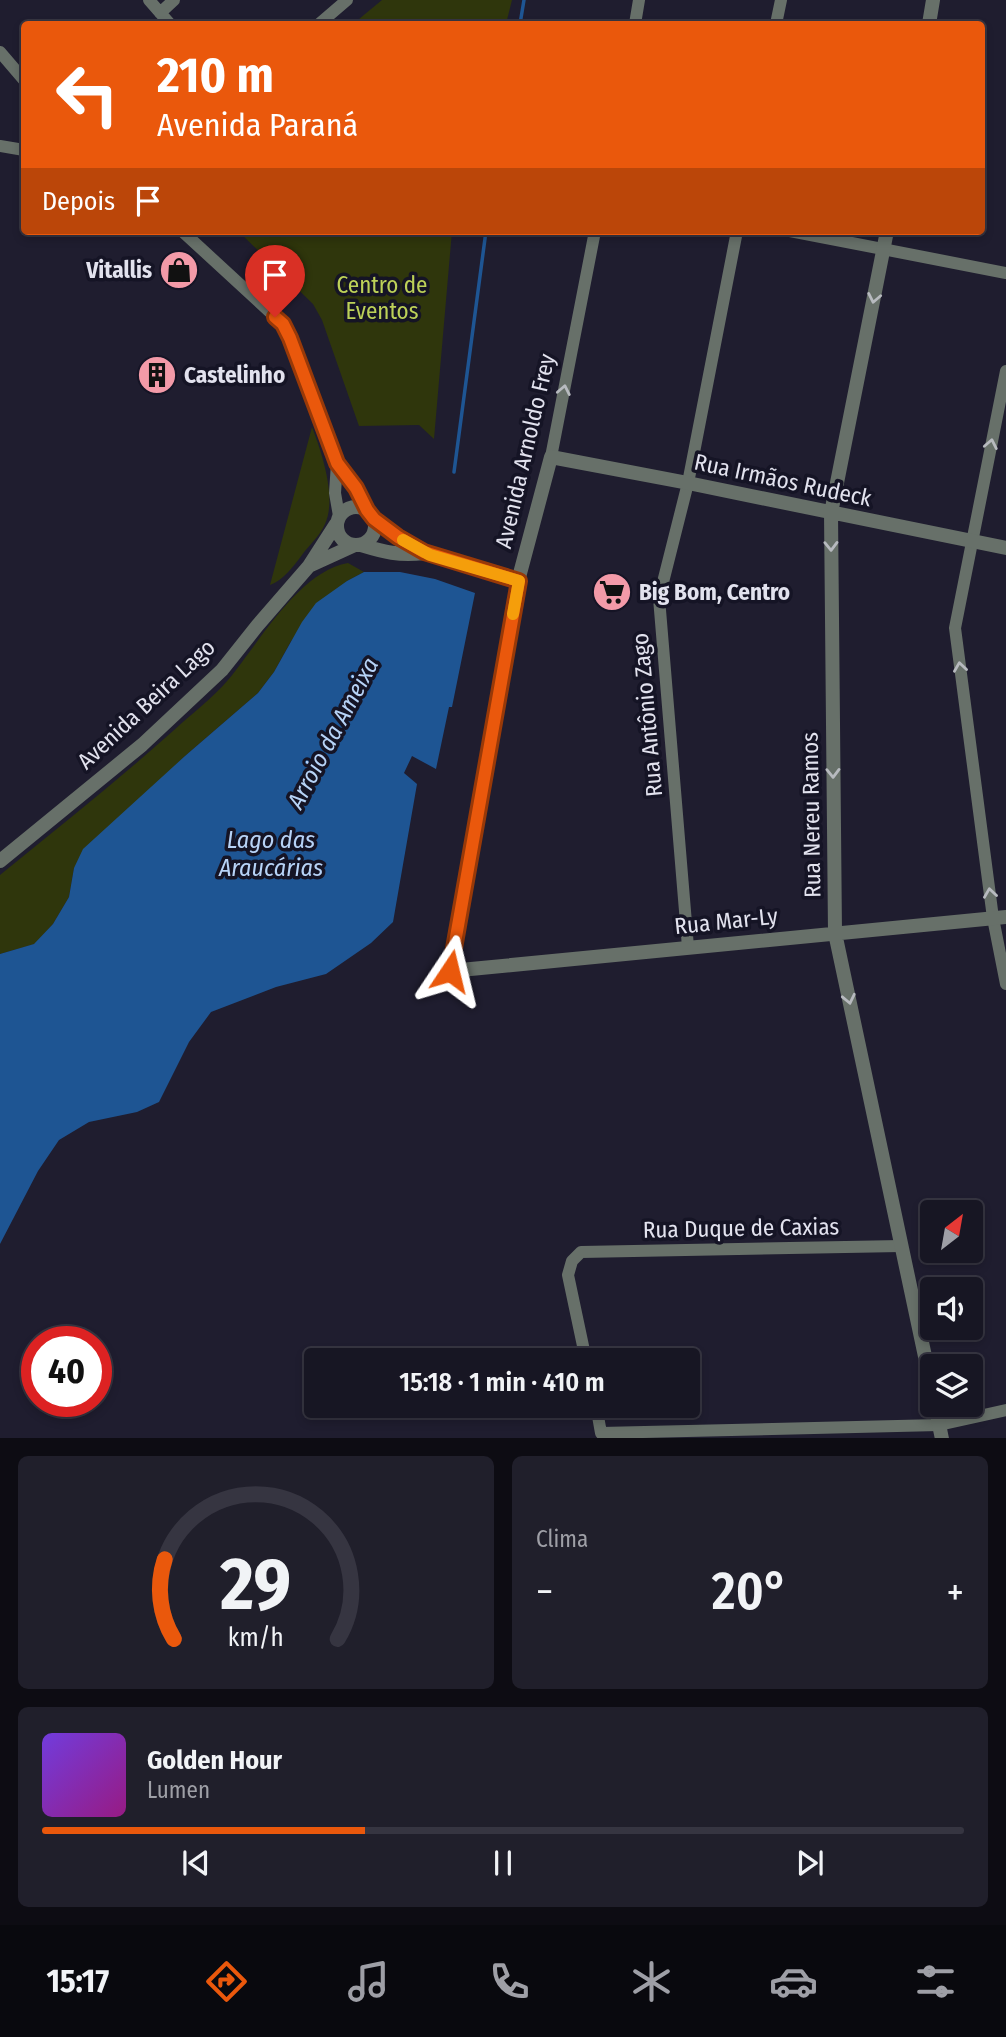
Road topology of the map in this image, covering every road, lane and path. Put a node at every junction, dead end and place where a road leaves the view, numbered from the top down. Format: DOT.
graph roads {
  1 [pos="149,0"];
  2 [pos="174,0"];
  3 [pos="347,0"];
  4 [pos="639,0"];
  5 [pos="781,0"];
  6 [pos="933,0"];
  7 [pos="160,13"];
  8 [pos="167,21"];
  9 [pos="323,21"];
  10 [pos="636,21"];
  11 [pos="777,21"];
  12 [pos="930,21"];
  13 [pos="0,51"];
  14 [pos="21,76"];
  15 [pos="0,146"];
  16 [pos="21,150"];
  17 [pos="186,235"];
  18 [pos="594,235"];
  19 [pos="736,235"];
  20 [pos="811,235"];
  21 [pos="886,235"];
  22 [pos="884,249"];
  23 [pos="1006,273"];
  24 [pos="1006,371"];
  25 [pos="551,457"];
  26 [pos="337,463"];
  27 [pos="688,482"];
  28 [pos="831,513"];
  29 [pos="370,514"];
  30 [pos="337,520"];
  31 [pos="972,542"];
  32 [pos="358,545"];
  33 [pos="1006,548"];
  34 [pos="424,552"];
  35 [pos="309,566"];
  36 [pos="519,581"];
  37 [pos="0,861"];
  38 [pos="1000,917"];
  39 [pos="835,933"];
  40 [pos="688,947"];
  41 [pos="450,971"];
  42 [pos="1006,984"];
  43 [pos="901,1246"];
  44 [pos="583,1348"];
  45 [pos="924,1354"];
  46 [pos="1006,1410"];
  47 [pos="598,1418"];
  48 [pos="940,1432"];
  1 -- 7 [label="street"];
  2 -- 7 [label="street"];
  3 -- 9 [label="street"];
  4 -- 10 [label="street"];
  5 -- 11 [label="street"];
  6 -- 12 [label="street"];
  7 -- 8 [label="street"];
  13 -- 14 [label="street"];
  15 -- 16 [label="street"];
  17 -- 26 [label="street"];
  25 -- 18 [label="street, Avenida Arnoldo Frey, one-way"];
  19 -- 27 [label="street, Rua Antônio Zago"];
  20 -- 22 [label="street"];
  21 -- 22 [label="street, Rua Nereu Ramos"];
  22 -- 23 [label="street"];
  22 -- 28 [label="street, Rua Nereu Ramos, one-way"];
  31 -- 24 [label="street, one-way"];
  25 -- 27 [label="street, Rua Irmãos Rudeck"];
  25 -- 36 [label="street, Avenida Arnoldo Frey"];
  26 -- 29 [label="street"];
  26 -- 30 [label="street"];
  27 -- 28 [label="street, Rua Irmãos Rudeck"];
  27 -- 40 [label="street, Rua Antônio Zago"];
  28 -- 31 [label="street, Rua Irmãos Rudeck"];
  28 -- 39 [label="street, Rua Nereu Ramos, one-way"];
  29 -- 30 [label="street"];
  29 -- 32 [label="street"];
  29 -- 34 [label="street"];
  30 -- 32 [label="street"];
  30 -- 35 [label="street, Avenida Beira Lago"];
  31 -- 33 [label="street, Rua Irmãos Rudeck"];
  38 -- 31 [label="street, one-way"];
  32 -- 34 [label="street"];
  32 -- 35 [label="street, Avenida Beira Lago"];
  34 -- 36 [label="street"];
  35 -- 37 [label="street, Avenida Beira Lago"];
  36 -- 41 [label="street, Avenida Arnoldo Frey"];
  38 -- 39 [label="street, Rua Mar-Ly"];
  38 -- 42 [label="street"];
  39 -- 40 [label="street, Rua Mar-Ly"];
  39 -- 43 [label="street, Rua Nereu Ramos, one-way"];
  40 -- 41 [label="street, Rua Mar-Ly"];
  43 -- 44 [label="street, Rua Duque de Caxias"];
  43 -- 45 [label="street, Rua Nereu Ramos"];
  46 -- 48 [label="street"];
  47 -- 48 [label="street"];
}
